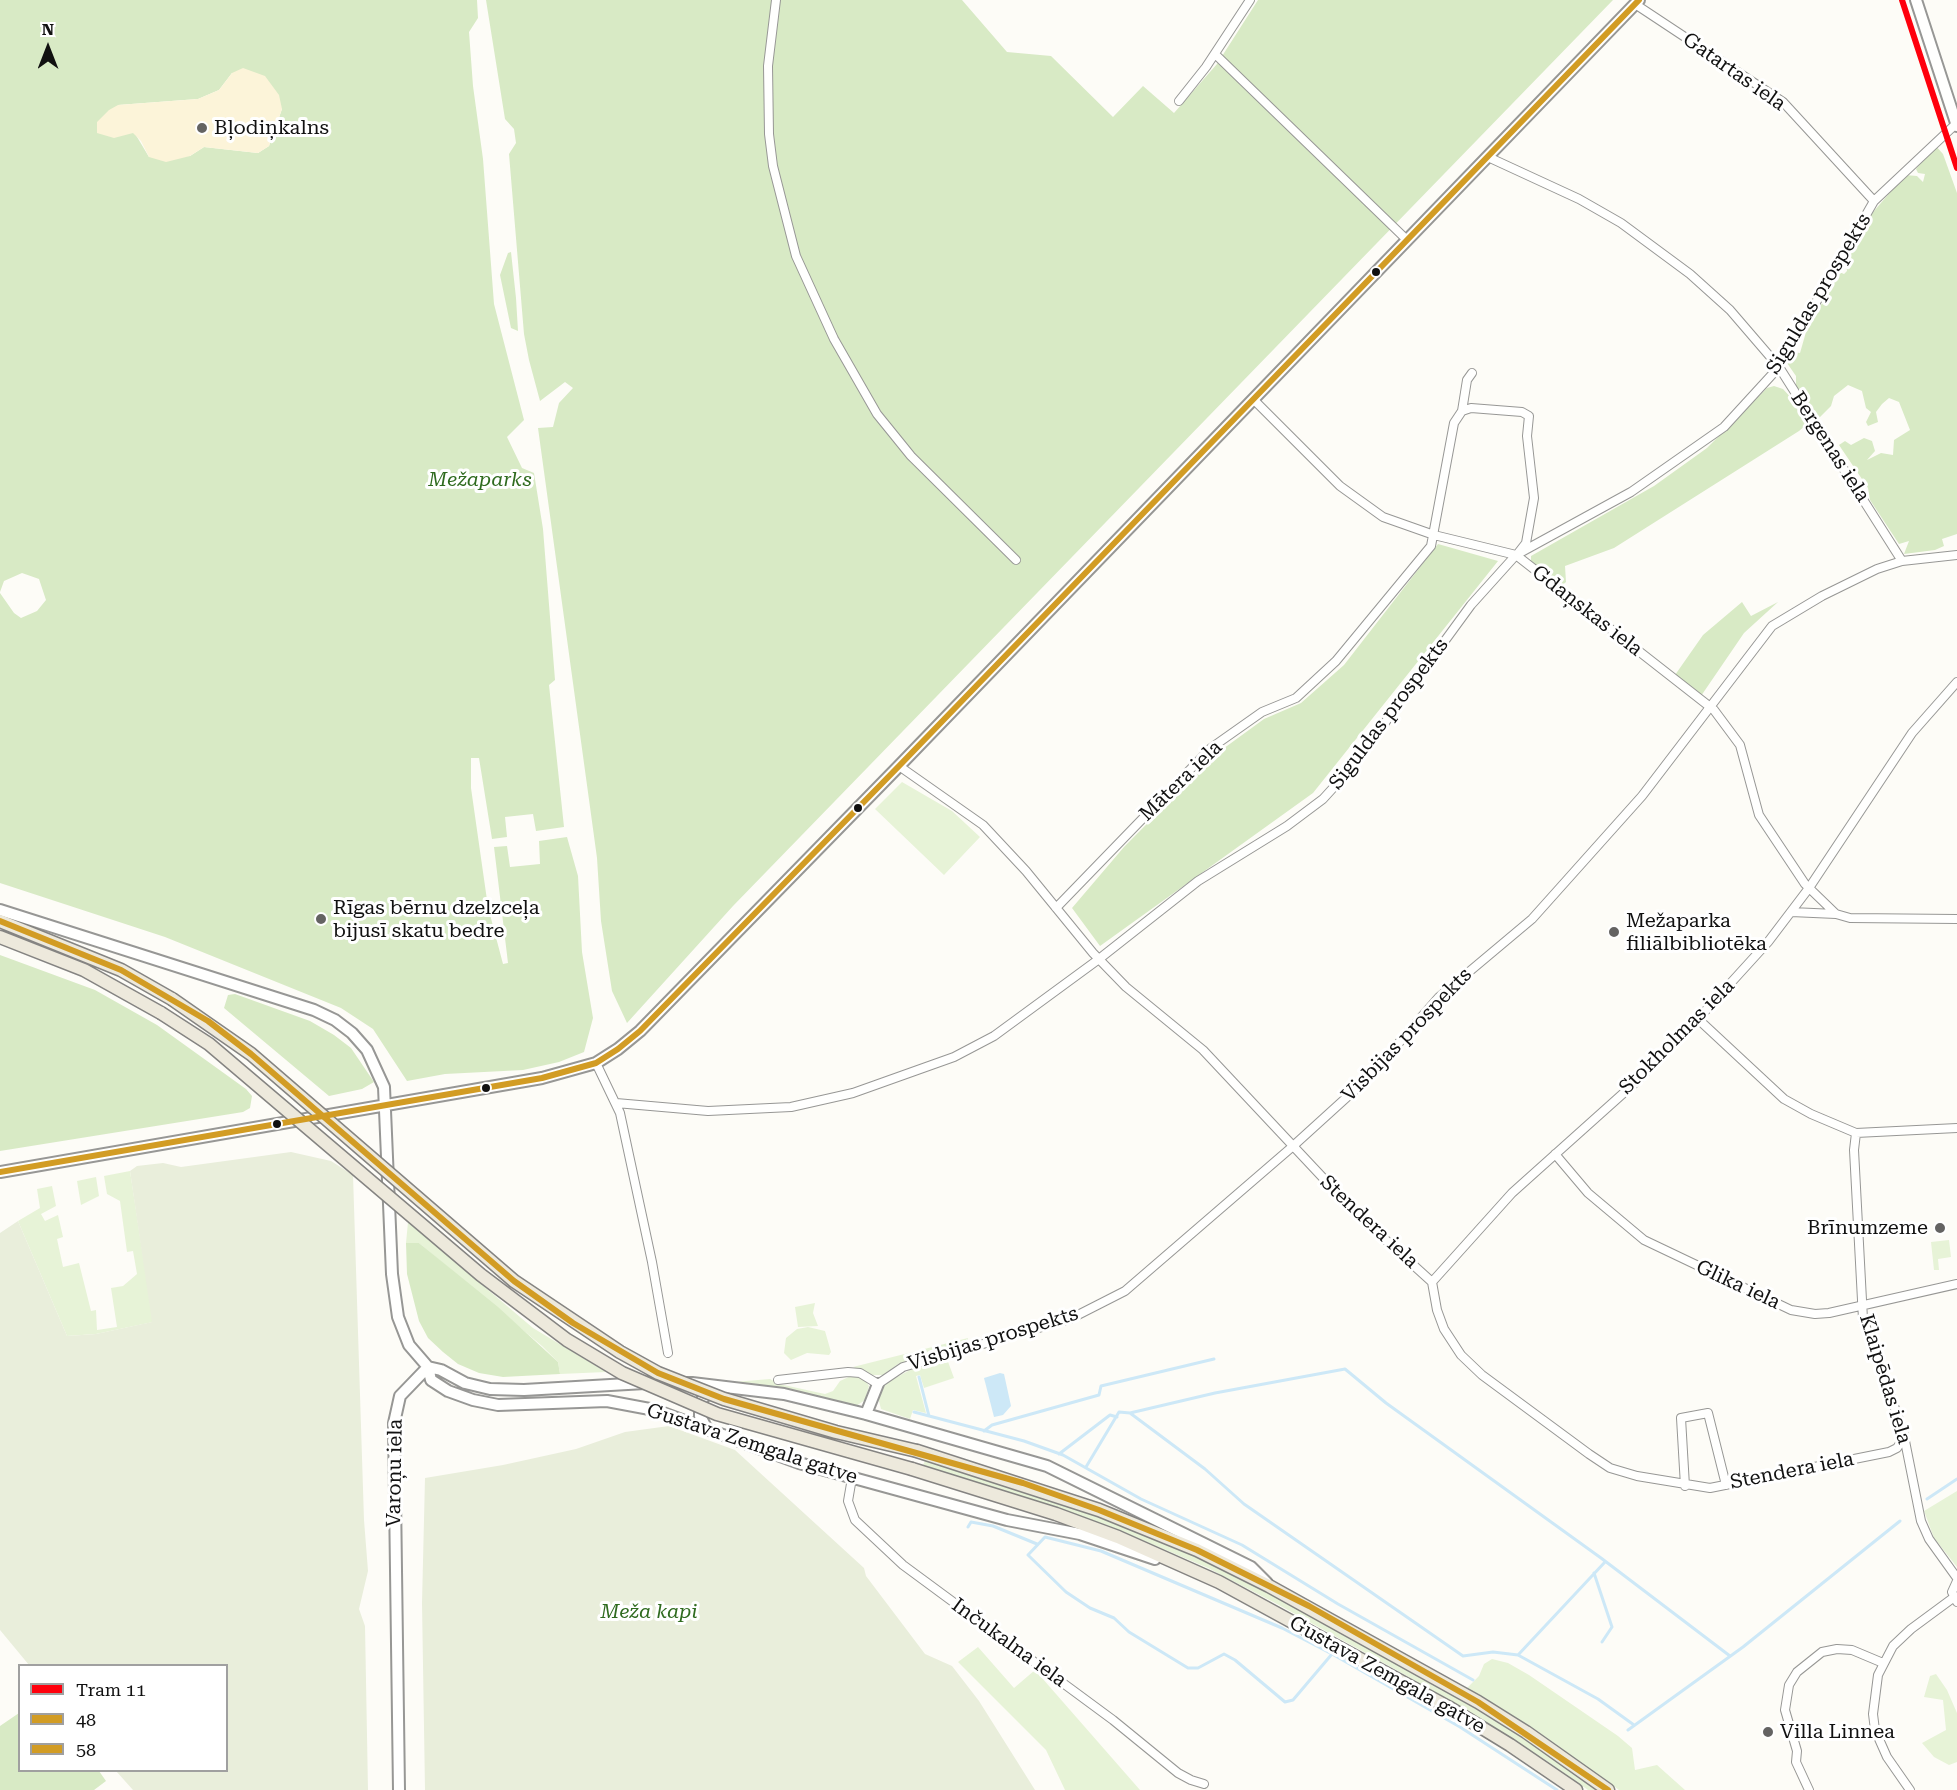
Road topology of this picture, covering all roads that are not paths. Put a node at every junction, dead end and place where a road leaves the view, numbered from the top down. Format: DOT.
graph roads {
  1 [pos="776,0"];
  2 [pos="1250,0"];
  3 [pos="1916,0"];
  4 [pos="1637,2"];
  5 [pos="1215,54"];
  6 [pos="1179,101"];
  7 [pos="1957,124"];
  8 [pos="1488,157"];
  9 [pos="1874,201"];
  10 [pos="1407,240"];
  11 [pos="1779,367"];
  12 [pos="1472,373"];
  13 [pos="1253,399"];
  14 [pos="1462,411"];
  15 [pos="1434,535"];
  16 [pos="1516,555"];
  17 [pos="1957,555"];
  18 [pos="1016,560"];
  19 [pos="1902,561"];
  20 [pos="1957,682"];
  21 [pos="1710,706"];
  22 [pos="899,766"];
  23 [pos="1809,888"];
  24 [pos="1056,908"];
  25 [pos="0,910"];
  26 [pos="1791,912"];
  27 [pos="1836,914"];
  28 [pos="1957,920"];
  29 [pos="0,921"];
  30 [pos="0,937"];
  31 [pos="1099,959"];
  32 [pos="1698,1019"];
  33 [pos="596,1063"];
  34 [pos="616,1103"];
  35 [pos="383,1106"];
  36 [pos="1957,1128"];
  37 [pos="1856,1133"];
  38 [pos="1292,1148"];
  39 [pos="1555,1154"];
  40 [pos="0,1172"];
  41 [pos="1432,1282"];
  42 [pos="1957,1284"];
  43 [pos="1862,1306"];
  44 [pos="668,1353"];
  45 [pos="428,1367"];
  46 [pos="778,1380"];
  47 [pos="878,1384"];
  48 [pos="713,1385"];
  49 [pos="866,1414"];
  50 [pos="707,1429"];
  51 [pos="1903,1439"];
  52 [pos="852,1478"];
  53 [pos="1726,1485"];
  54 [pos="1685,1486"];
  55 [pos="1192,1570"];
  56 [pos="1957,1580"];
  57 [pos="1269,1586"];
  58 [pos="1955,1600"];
  59 [pos="1883,1663"];
  60 [pos="1204,1784"];
  61 [pos="399,1790"];
  62 [pos="1576,1790"];
  63 [pos="1608,1790"];
  64 [pos="1809,1790"];
  65 [pos="1910,1790"];
  1 -- 18 [label="street"];
  2 -- 5 [label="street"];
  3 -- 7 [label="street"];
  4 -- 8 [label="street"];
  4 -- 9 [label="street, Gatartas iela"];
  5 -- 6 [label="street"];
  5 -- 10 [label="street"];
  7 -- 9 [label="street, Siguldas prospekts"];
  8 -- 10 [label="street"];
  8 -- 11 [label="street, Bergenas iela"];
  9 -- 11 [label="street, Siguldas prospekts"];
  10 -- 13 [label="street"];
  11 -- 16 [label="street, Siguldas prospekts"];
  11 -- 19 [label="street, Bergenas iela"];
  12 -- 14 [label="street"];
  13 -- 15 [label="street, Gdaņskas iela"];
  13 -- 22 [label="street"];
  14 -- 15 [label="street"];
  14 -- 16 [label="street"];
  15 -- 16 [label="street, Gdaņskas iela"];
  15 -- 24 [label="street, Mātera iela"];
  16 -- 21 [label="street, Gdaņskas iela"];
  16 -- 31 [label="street, Siguldas prospekts"];
  17 -- 19 [label="street, Visbijas prospekts"];
  19 -- 21 [label="street, Visbijas prospekts"];
  20 -- 23 [label="street, Stokholmas iela"];
  21 -- 23 [label="street, Gdaņskas iela"];
  21 -- 38 [label="street, Visbijas prospekts"];
  22 -- 24 [label="street, Stendera iela"];
  22 -- 33 [label="street"];
  23 -- 26 [label="street, Stokholmas iela"];
  23 -- 27 [label="street, Gdaņskas iela"];
  24 -- 31 [label="street, Stendera iela"];
  25 -- 35 [label="street"];
  26 -- 27 [label="street"];
  26 -- 32 [label="street, Stokholmas iela"];
  27 -- 28 [label="street"];
  29 -- 57 [label="main road, Gustava Zemgala gatve, bridge"];
  30 -- 55 [label="main road, Gustava Zemgala gatve, bridge"];
  31 -- 34 [label="street, Siguldas prospekts"];
  31 -- 38 [label="street, Stendera iela"];
  32 -- 37 [label="street"];
  32 -- 39 [label="street, Stokholmas iela"];
  33 -- 34 [label="street"];
  33 -- 35 [label="street"];
  34 -- 44 [label="street"];
  35 -- 40 [label="street"];
  35 -- 45 [label="street"];
  36 -- 37 [label="street"];
  37 -- 43 [label="street, Klaipēdas iela"];
  38 -- 41 [label="street, Stendera iela"];
  38 -- 47 [label="street, Visbijas prospekts"];
  39 -- 41 [label="street, Stokholmas iela"];
  39 -- 43 [label="street, Glika iela"];
  41 -- 54 [label="street, Stendera iela"];
  42 -- 43 [label="street, Glika iela"];
  43 -- 51 [label="street, Klaipēdas iela"];
  45 -- 48 [label="street, Gustava Zemgala gatve"];
  45 -- 50 [label="street, Gustava Zemgala gatve"];
  45 -- 61 [label="street, Varoņu iela"];
  46 -- 47 [label="street"];
  47 -- 49 [label="street"];
  48 -- 49 [label="street, Gustava Zemgala gatve"];
  48 -- 50 [label="street"];
  49 -- 57 [label="street, Gustava Zemgala gatve"];
  50 -- 52 [label="street, Gustava Zemgala gatve"];
  51 -- 53 [label="street, Stendera iela"];
  51 -- 56 [label="street, Klaipēdas iela"];
  52 -- 55 [label="street, Gustava Zemgala gatve"];
  52 -- 60 [label="street, Inčukalna iela"];
  53 -- 54 [label="street, Stendera iela"];
  53 -- 54 [label="street"];
  55 -- 62 [label="main road, Gustava Zemgala gatve"];
  56 -- 58 [label="street"];
  57 -- 63 [label="main road, Gustava Zemgala gatve"];
  58 -- 59 [label="street"];
  59 -- 64 [label="street"];
  59 -- 65 [label="street"];
}
